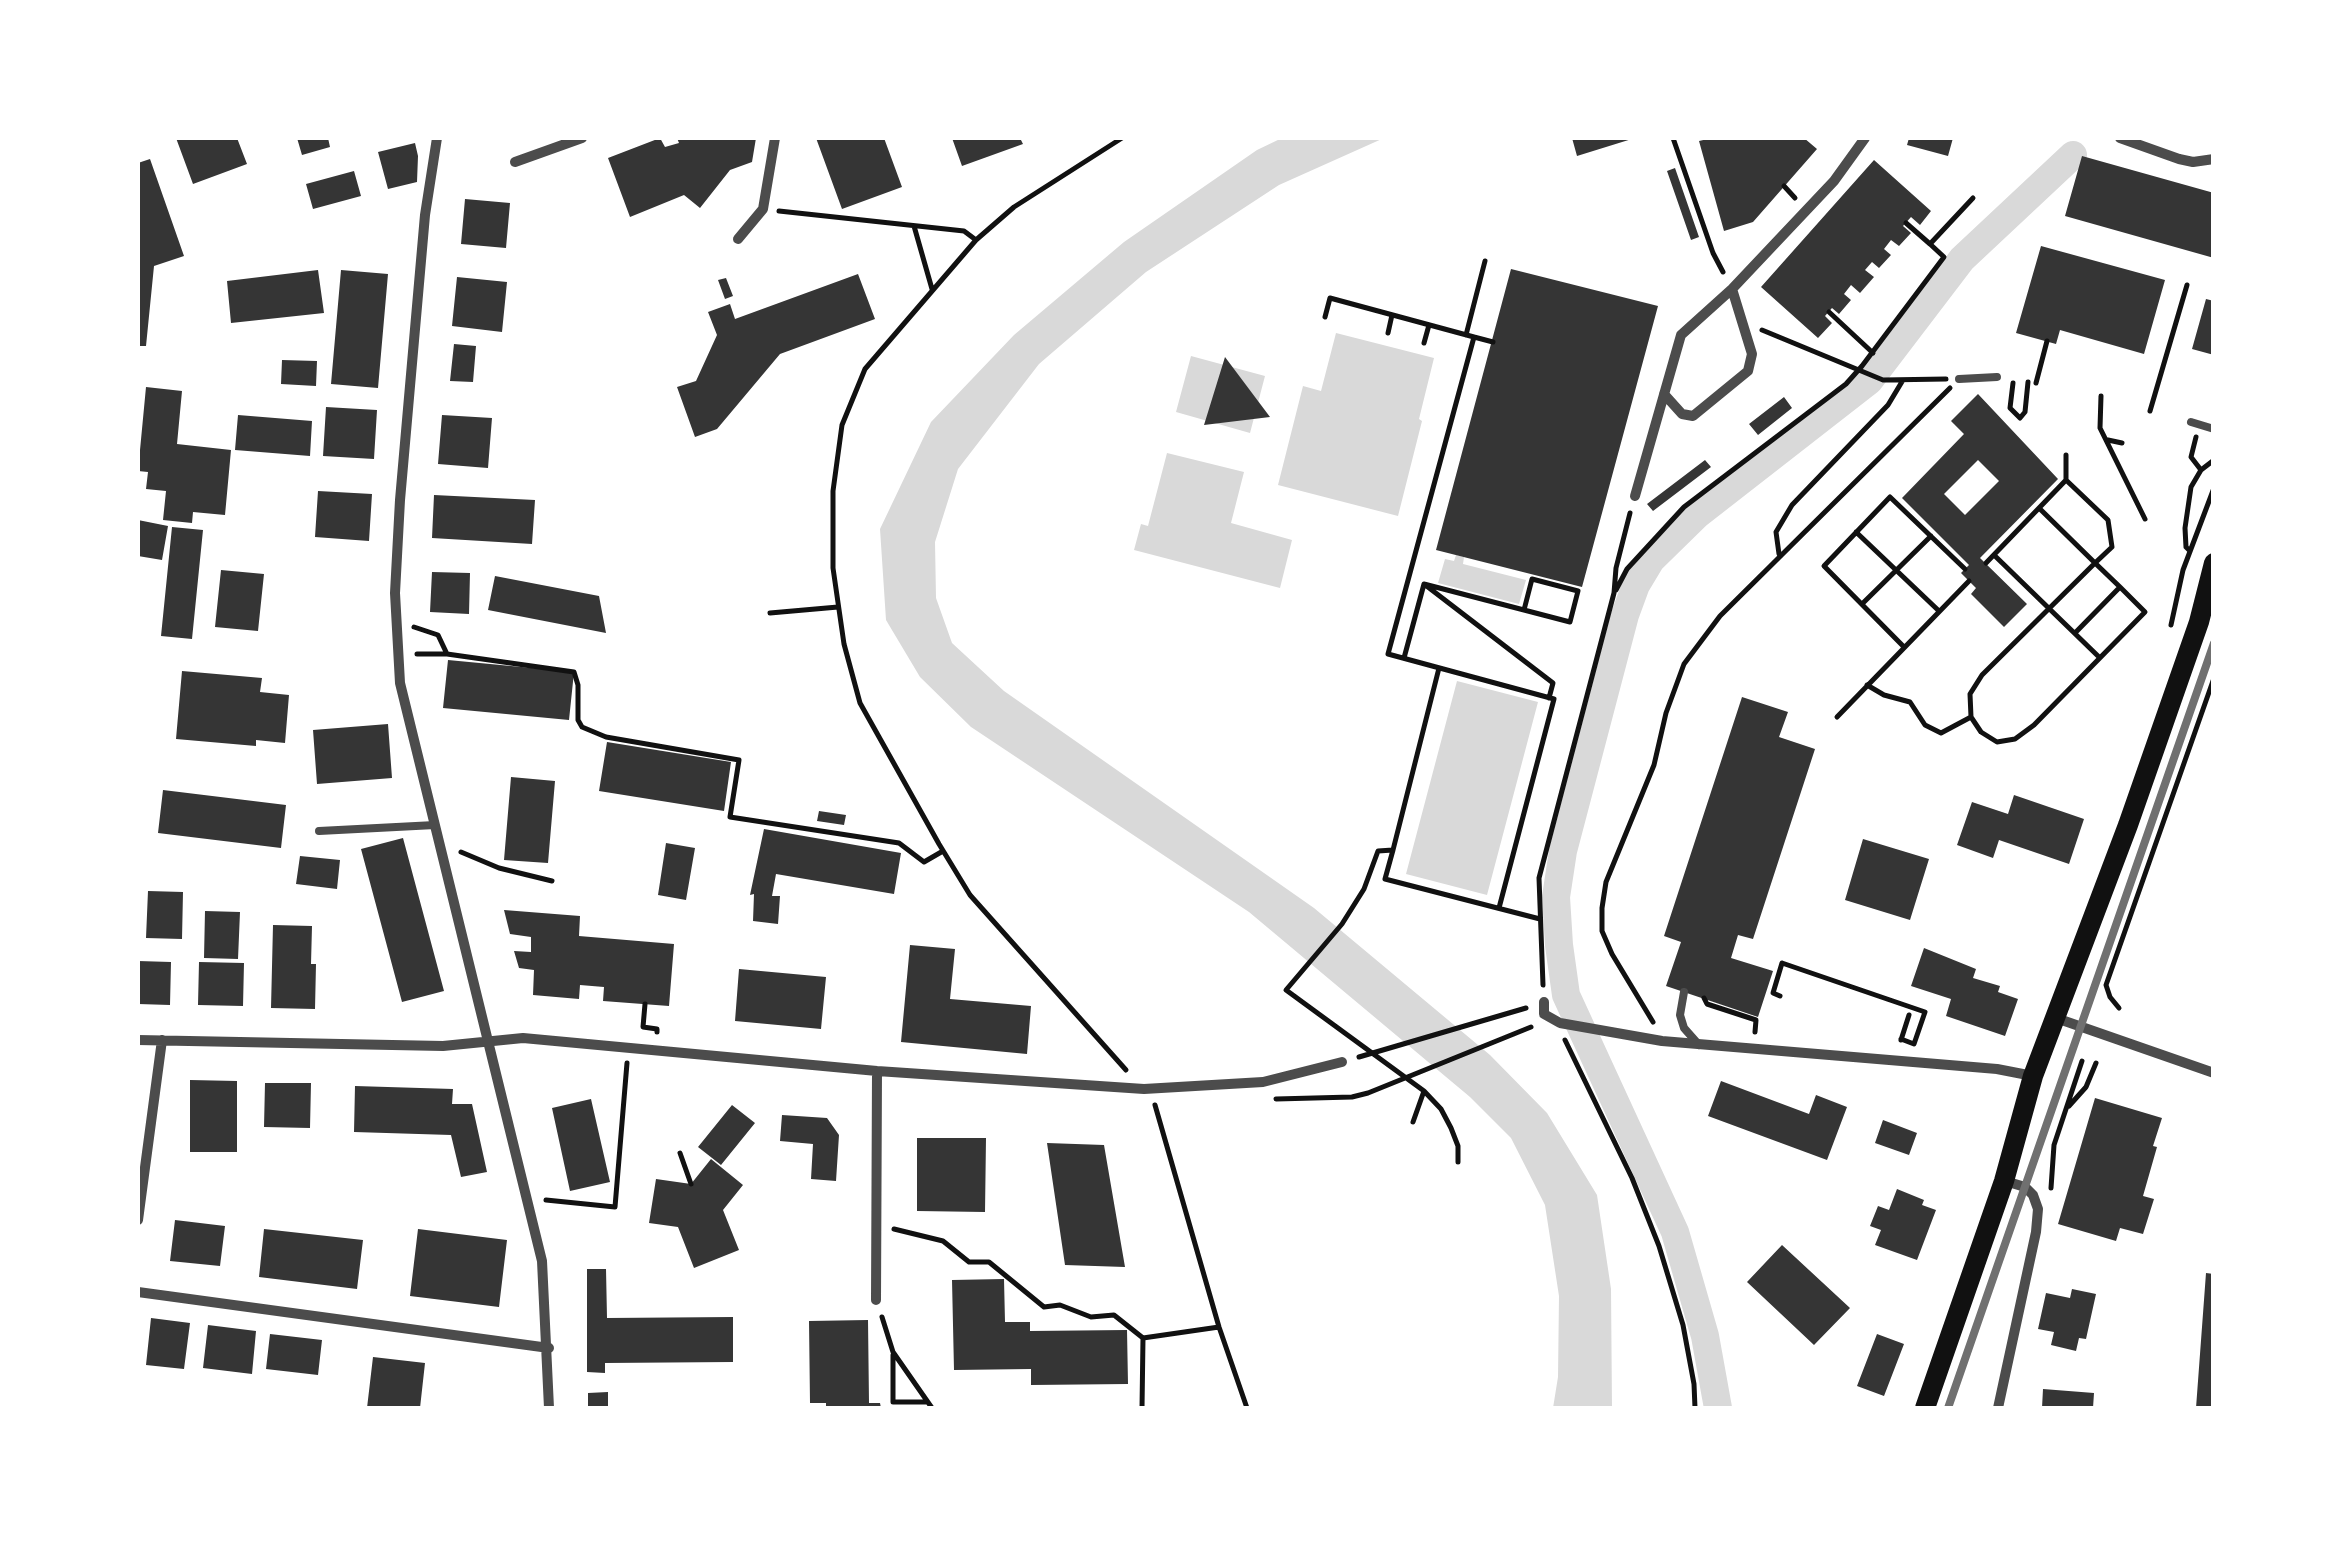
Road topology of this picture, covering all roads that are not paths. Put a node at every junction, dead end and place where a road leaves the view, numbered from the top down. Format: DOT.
graph roads {
  1 [pos="437,138"];
  2 [pos="582,138"];
  3 [pos="776,138"];
  4 [pos="1866,138"];
  5 [pos="2120,138"];
  6 [pos="2214,159"];
  7 [pos="515,162"];
  8 [pos="738,239"];
  9 [pos="1732,289"];
  10 [pos="1997,377"];
  11 [pos="1959,379"];
  12 [pos="1664,394"];
  13 [pos="2195,424"];
  14 [pos="2214,429"];
  15 [pos="1635,496"];
  16 [pos="2214,563"];
  17 [pos="436,825"];
  18 [pos="318,831"];
  19 [pos="1684,992"];
  20 [pos="1544,1002"];
  21 [pos="2056,1018"];
  22 [pos="138,1040"];
  23 [pos="162,1040"];
  24 [pos="488,1044"];
  25 [pos="1699,1045"];
  26 [pos="1342,1062"];
  27 [pos="876,1072"];
  28 [pos="2214,1073"];
  29 [pos="2033,1076"];
  30 [pos="2004,1181"];
  31 [pos="138,1220"];
  32 [pos="138,1292"];
  33 [pos="876,1300"];
  34 [pos="549,1348"];
  35 [pos="550,1408"];
  36 [pos="1925,1408"];
  37 [pos="1998,1408"];
  1 -- 17 [label="street"];
  2 -- 7 [label="street"];
  3 -- 8 [label="street"];
  4 -- 9 [label="street"];
  5 -- 6 [label="street"];
  9 -- 12 [label="street"];
  9 -- 12 [label="street"];
  10 -- 11 [label="lane"];
  12 -- 15 [label="street"];
  13 -- 14 [label="lane"];
  16 -- 21 [label="main road"];
  17 -- 18 [label="lane"];
  17 -- 24 [label="street"];
  19 -- 25 [label="lane"];
  20 -- 25 [label="street"];
  21 -- 28 [label="street"];
  21 -- 29 [label="main road"];
  22 -- 23 [label="street"];
  23 -- 24 [label="street"];
  23 -- 31 [label="street"];
  24 -- 27 [label="street"];
  24 -- 34 [label="street"];
  25 -- 29 [label="street"];
  26 -- 27 [label="street"];
  27 -- 33 [label="street"];
  29 -- 30 [label="main road"];
  30 -- 36 [label="main road"];
  30 -- 37 [label="street"];
  32 -- 34 [label="street"];
  34 -- 35 [label="street"];
}
